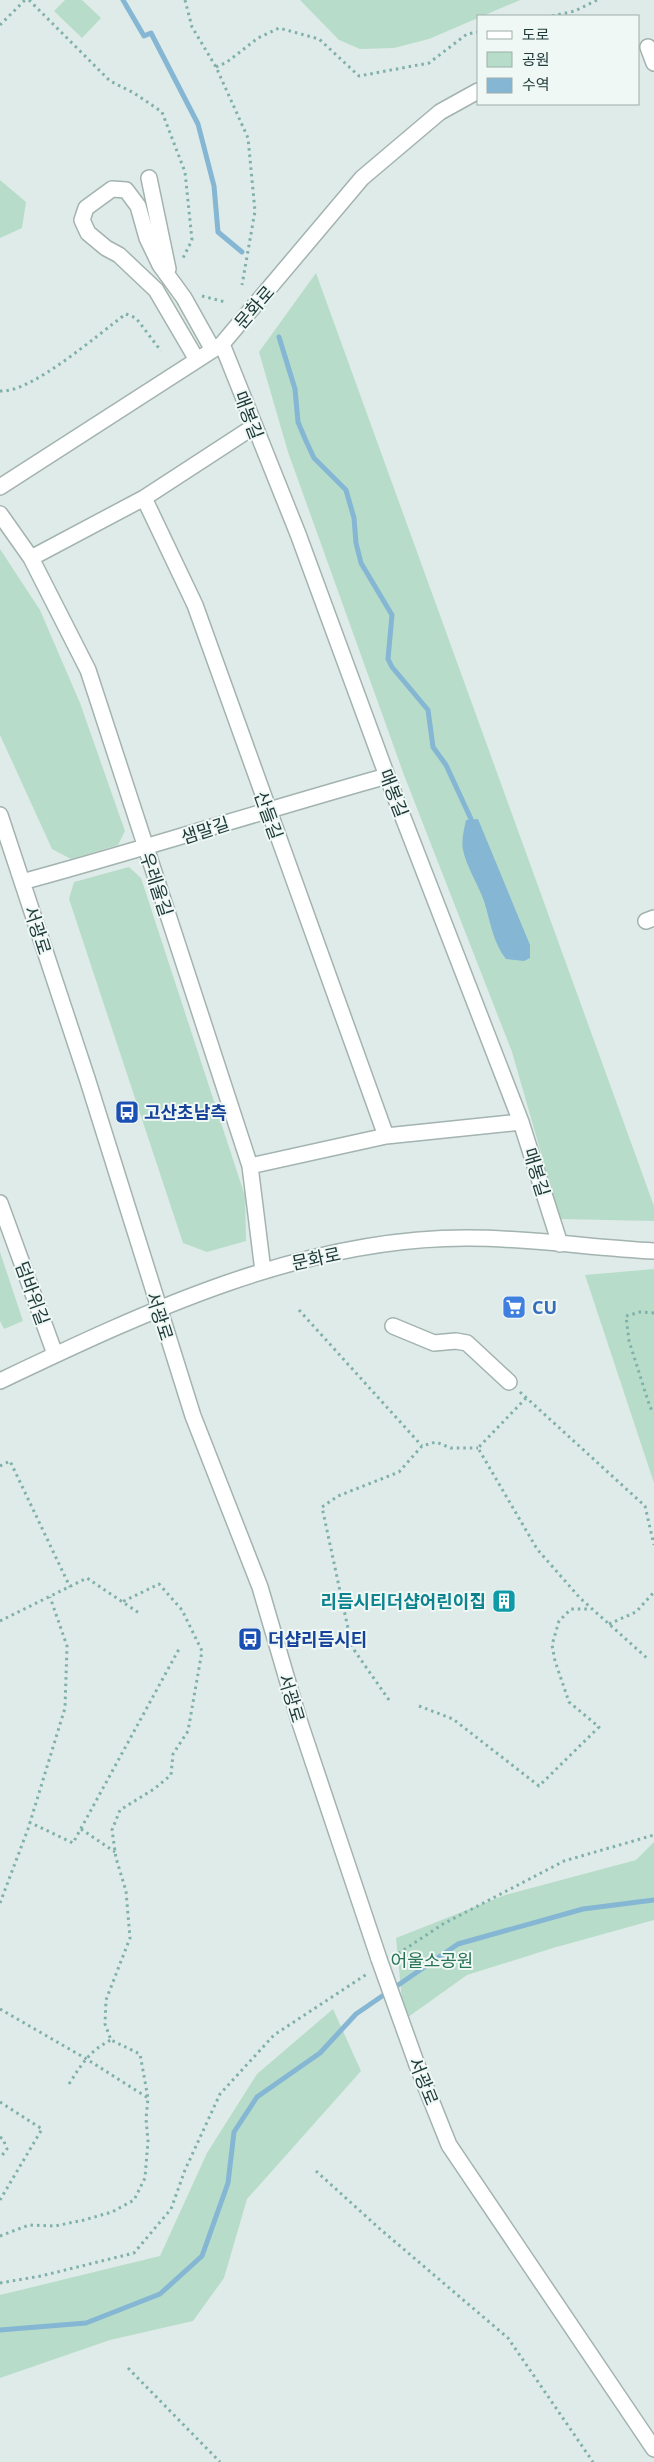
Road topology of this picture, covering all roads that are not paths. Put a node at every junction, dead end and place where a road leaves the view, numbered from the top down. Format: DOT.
graph roads {
  1 [pos="647,47"];
  2 [pos="654,63"];
  3 [pos="477,92"];
  4 [pos="126,190"];
  5 [pos="170,278"];
  6 [pos="218,347"];
  7 [pos="197,360"];
  8 [pos="253,427"];
  9 [pos="0,487"];
  10 [pos="144,498"];
  11 [pos="0,514"];
  12 [pos="31,558"];
  13 [pos="387,776"];
  14 [pos="267,810"];
  15 [pos="0,815"];
  16 [pos="145,849"];
  17 [pos="22,882"];
  18 [pos="521,1122"];
  19 [pos="386,1136"];
  20 [pos="250,1166"];
  21 [pos="0,1203"];
  22 [pos="560,1244"];
  23 [pos="654,1251"];
  24 [pos="263,1271"];
  25 [pos="158,1310"];
  26 [pos="393,1326"];
  27 [pos="55,1354"];
  28 [pos="0,1380"];
  29 [pos="509,1382"];
  30 [pos="654,2449"];
  1 -- 2 [label="street"];
  3 -- 6 [label="street, 문화로"];
  4 -- 5 [label="street, 매봉길"];
  4 -- 5 [label="street"];
  4 -- 7 [label="street"];
  5 -- 6 [label="street, 매봉길"];
  6 -- 7 [label="street, 문화로"];
  6 -- 8 [label="street, 매봉길"];
  7 -- 9 [label="street, 문화로"];
  8 -- 10 [label="street"];
  8 -- 13 [label="street, 매봉길"];
  10 -- 12 [label="street"];
  10 -- 14 [label="street, 산들길"];
  11 -- 12 [label="street, 우레울길"];
  12 -- 16 [label="street, 우레울길"];
  13 -- 14 [label="street, 샘말길"];
  13 -- 18 [label="street, 매봉길"];
  14 -- 16 [label="street, 샘말길"];
  14 -- 19 [label="street, 산들길"];
  15 -- 17 [label="street, 서광로"];
  16 -- 17 [label="street, 샘말길"];
  16 -- 20 [label="street, 우레울길"];
  17 -- 25 [label="street, 서광로"];
  18 -- 19 [label="street"];
  18 -- 22 [label="street, 매봉길"];
  19 -- 20 [label="street"];
  20 -- 24 [label="street, 우레울길"];
  21 -- 27 [label="street, 덤바위길"];
  22 -- 23 [label="street, 문화로"];
  22 -- 24 [label="street, 문화로"];
  24 -- 25 [label="street, 문화로"];
  25 -- 27 [label="street, 문화로"];
  25 -- 30 [label="street, 서광로, bridge"];
  26 -- 29 [label="street"];
  27 -- 28 [label="street, 문화로"];
}
